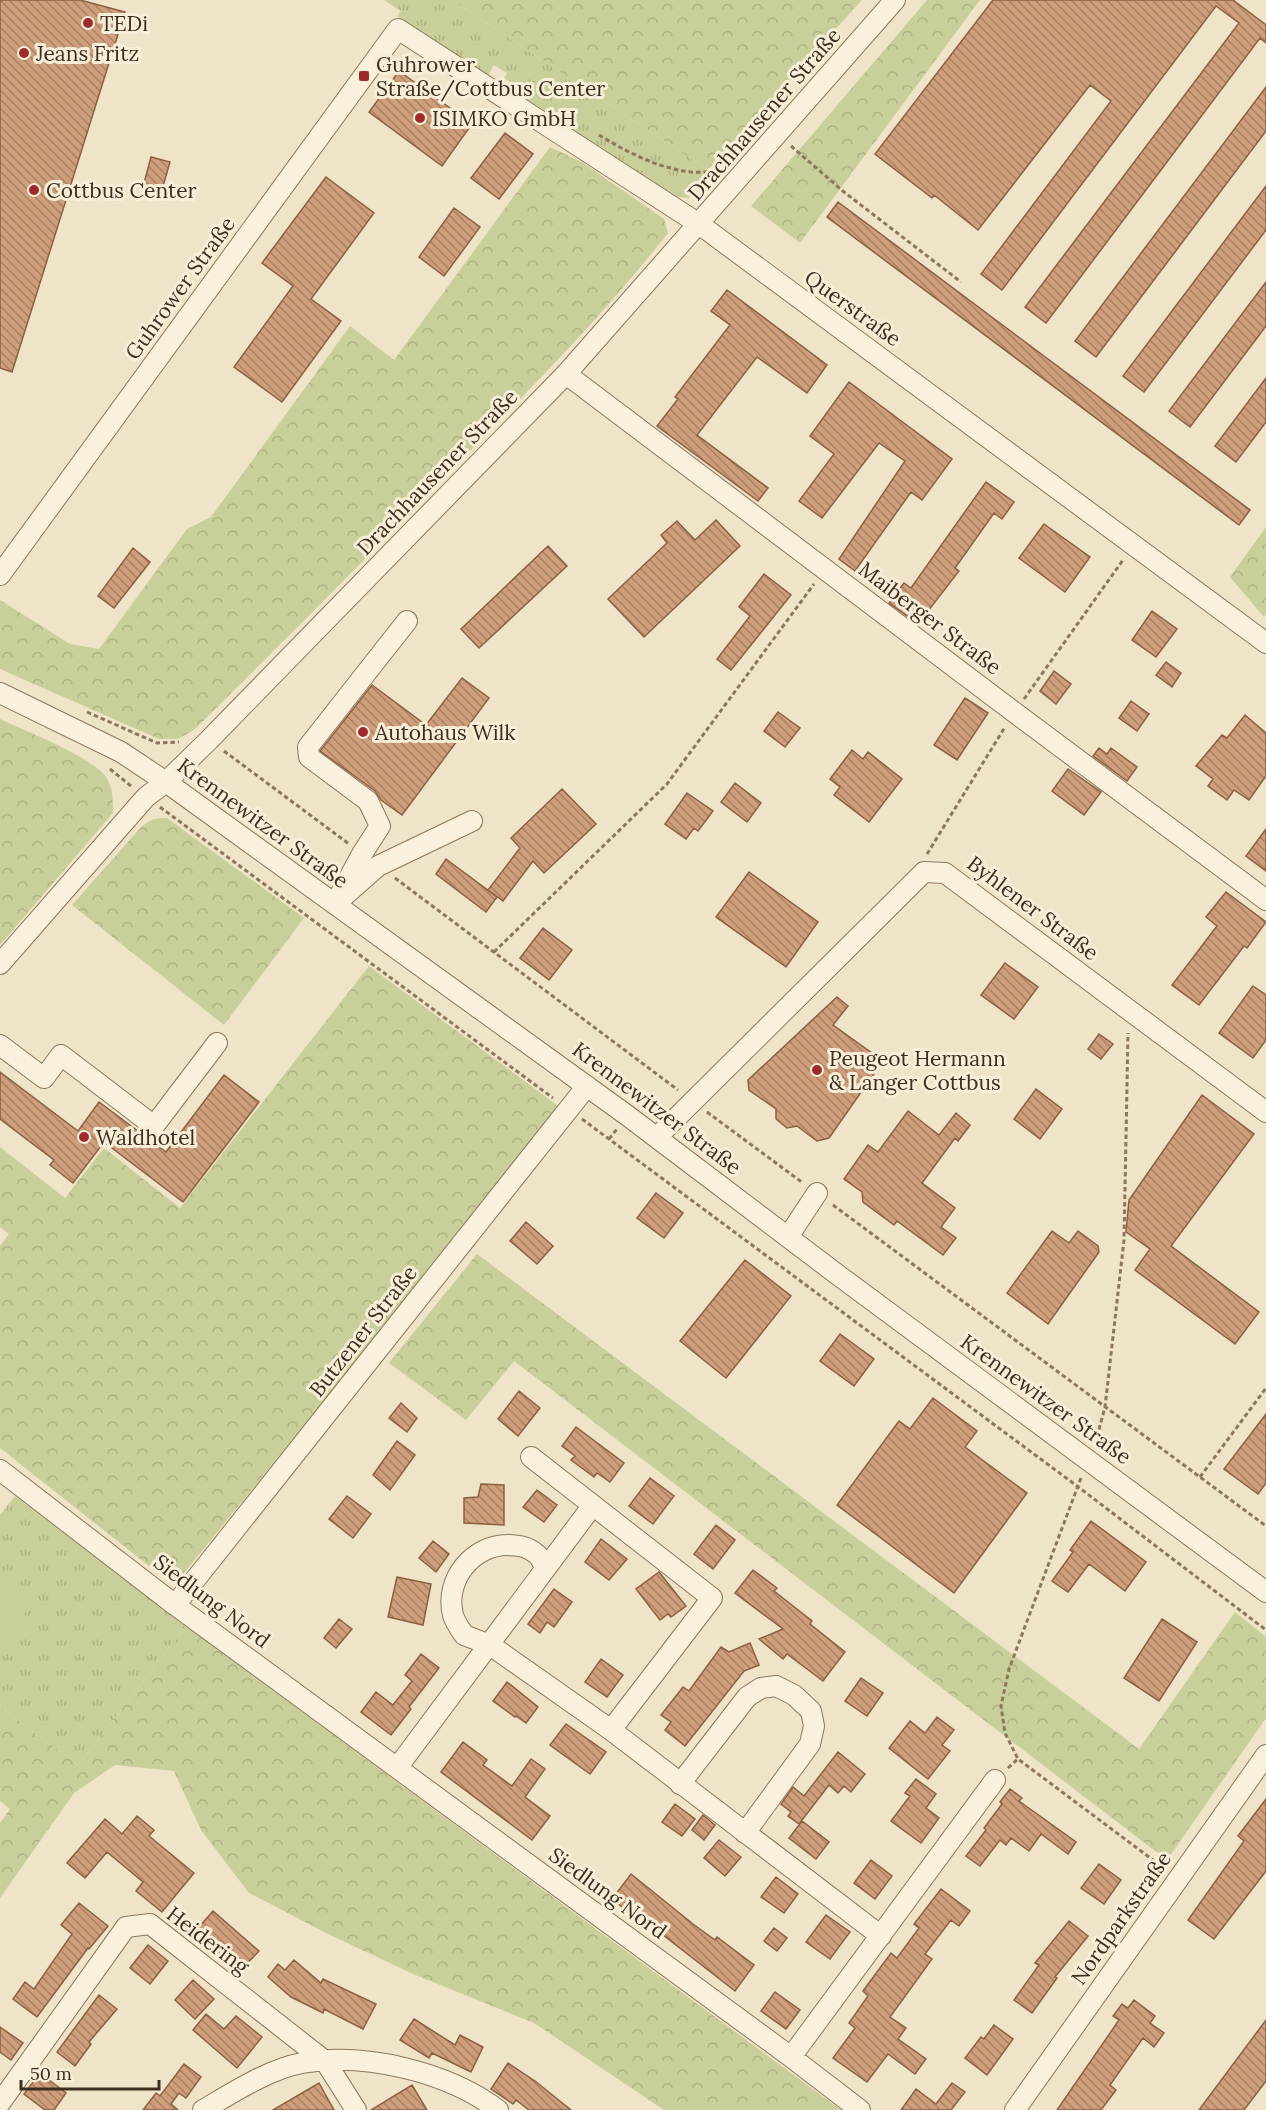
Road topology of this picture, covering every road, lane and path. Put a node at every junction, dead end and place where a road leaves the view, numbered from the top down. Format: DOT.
graph roads {
  1 [pos="895,0"];
  2 [pos="398,29"];
  3 [pos="594,132"];
  4 [pos="778,134"];
  5 [pos="720,170"];
  6 [pos="699,224"];
  7 [pos="961,282"];
  8 [pos="567,374"];
  9 [pos="1134,546"];
  10 [pos="825,569"];
  11 [pos="0,576"];
  12 [pos="407,621"];
  13 [pos="1266,643"];
  14 [pos="0,693"];
  15 [pos="84,711"];
  16 [pos="1014,712"];
  17 [pos="209,740"];
  18 [pos="166,782"];
  19 [pos="146,797"];
  20 [pos="472,821"];
  21 [pos="362,854"];
  22 [pos="920,860"];
  23 [pos="378,866"];
  24 [pos="1266,900"];
  25 [pos="335,904"];
  26 [pos="494,952"];
  27 [pos="0,964"];
  28 [pos="217,1043"];
  29 [pos="0,1045"];
  30 [pos="587,1086"];
  31 [pos="693,1101"];
  32 [pos="569,1109"];
  33 [pos="1266,1112"];
  34 [pos="628,1116"];
  35 [pos="657,1137"];
  36 [pos="609,1139"];
  37 [pos="817,1193"];
  38 [pos="788,1237"];
  39 [pos="1266,1388"];
  40 [pos="531,1457"];
  41 [pos="0,1470"];
  42 [pos="1200,1477"];
  43 [pos="593,1506"];
  44 [pos="1266,1526"];
  45 [pos="545,1568"];
  46 [pos="1266,1592"];
  47 [pos="175,1605"];
  48 [pos="1266,1630"];
  49 [pos="490,1645"];
  50 [pos="610,1730"];
  51 [pos="1266,1755"];
  52 [pos="397,1768"];
  53 [pos="995,1780"];
  54 [pos="681,1784"];
  55 [pos="745,1833"];
  56 [pos="881,1936"];
  57 [pos="791,2057"];
  58 [pos="325,2061"];
  59 [pos="0,2103"];
  60 [pos="203,2110"];
  61 [pos="356,2110"];
  62 [pos="498,2110"];
  63 [pos="860,2110"];
  64 [pos="1015,2110"];
  1 -- 4 [label="street, Drachhausener Straße"];
  2 -- 6 [label="street, Querstraße"];
  2 -- 11 [label="street, Guhrower Straße"];
  3 -- 5 [label="path"];
  4 -- 6 [label="street, Drachhausener Straße"];
  4 -- 7 [label="path"];
  6 -- 8 [label="street, Drachhausener Straße"];
  6 -- 9 [label="street, Querstraße"];
  8 -- 10 [label="street, Maiberger Straße"];
  8 -- 17 [label="street, Drachhausener Straße"];
  9 -- 13 [label="street, Querstraße"];
  9 -- 16 [label="path"];
  10 -- 16 [label="street, Maiberger Straße"];
  10 -- 26 [label="path"];
  12 -- 21 [label="street"];
  14 -- 18 [label="street, Krennewitzer Straße"];
  15 -- 17 [label="path"];
  16 -- 22 [label="path"];
  16 -- 24 [label="street, Maiberger Straße"];
  17 -- 18 [label="street, Drachhausener Straße"];
  17 -- 21 [label="path"];
  18 -- 19 [label="street, Drachhausener Straße"];
  18 -- 25 [label="street, Krennewitzer Straße"];
  19 -- 27 [label="street, Drachhausener Straße"];
  19 -- 32 [label="path"];
  20 -- 23 [label="street"];
  21 -- 25 [label="street"];
  23 -- 25 [label="street"];
  23 -- 26 [label="path"];
  25 -- 30 [label="street, Krennewitzer Straße"];
  26 -- 31 [label="path"];
  28 -- 29 [label="street"];
  30 -- 32 [label="street, Butzener Straße"];
  30 -- 34 [label="street, Krennewitzer Straße"];
  31 -- 33 [label="street, Byhlener Straße"];
  31 -- 35 [label="street, Byhlener Straße"];
  31 -- 37 [label="path"];
  32 -- 36 [label="path"];
  32 -- 47 [label="street, Butzener Straße"];
  34 -- 35 [label="street, Krennewitzer Straße"];
  34 -- 36 [label="path"];
  35 -- 38 [label="street, Krennewitzer Straße"];
  36 -- 48 [label="path"];
  37 -- 38 [label="street"];
  37 -- 42 [label="path"];
  38 -- 46 [label="street, Krennewitzer Straße"];
  39 -- 42 [label="path"];
  40 -- 43 [label="street"];
  41 -- 47 [label="street, Siedlung Nord"];
  42 -- 44 [label="path"];
  43 -- 45 [label="street"];
  43 -- 50 [label="street"];
  45 -- 49 [label="street"];
  45 -- 49 [label="street"];
  47 -- 52 [label="street, Siedlung Nord"];
  49 -- 50 [label="street"];
  49 -- 52 [label="street"];
  50 -- 54 [label="street"];
  51 -- 64 [label="street, Nordparkstraße"];
  52 -- 57 [label="street, Siedlung Nord"];
  53 -- 56 [label="street"];
  54 -- 55 [label="street"];
  54 -- 55 [label="street"];
  55 -- 56 [label="street"];
  56 -- 57 [label="street"];
  57 -- 63 [label="street, Siedlung Nord"];
  58 -- 59 [label="street, Heidering"];
  58 -- 60 [label="street"];
  58 -- 61 [label="street, Heidering"];
  58 -- 62 [label="street"];
}
